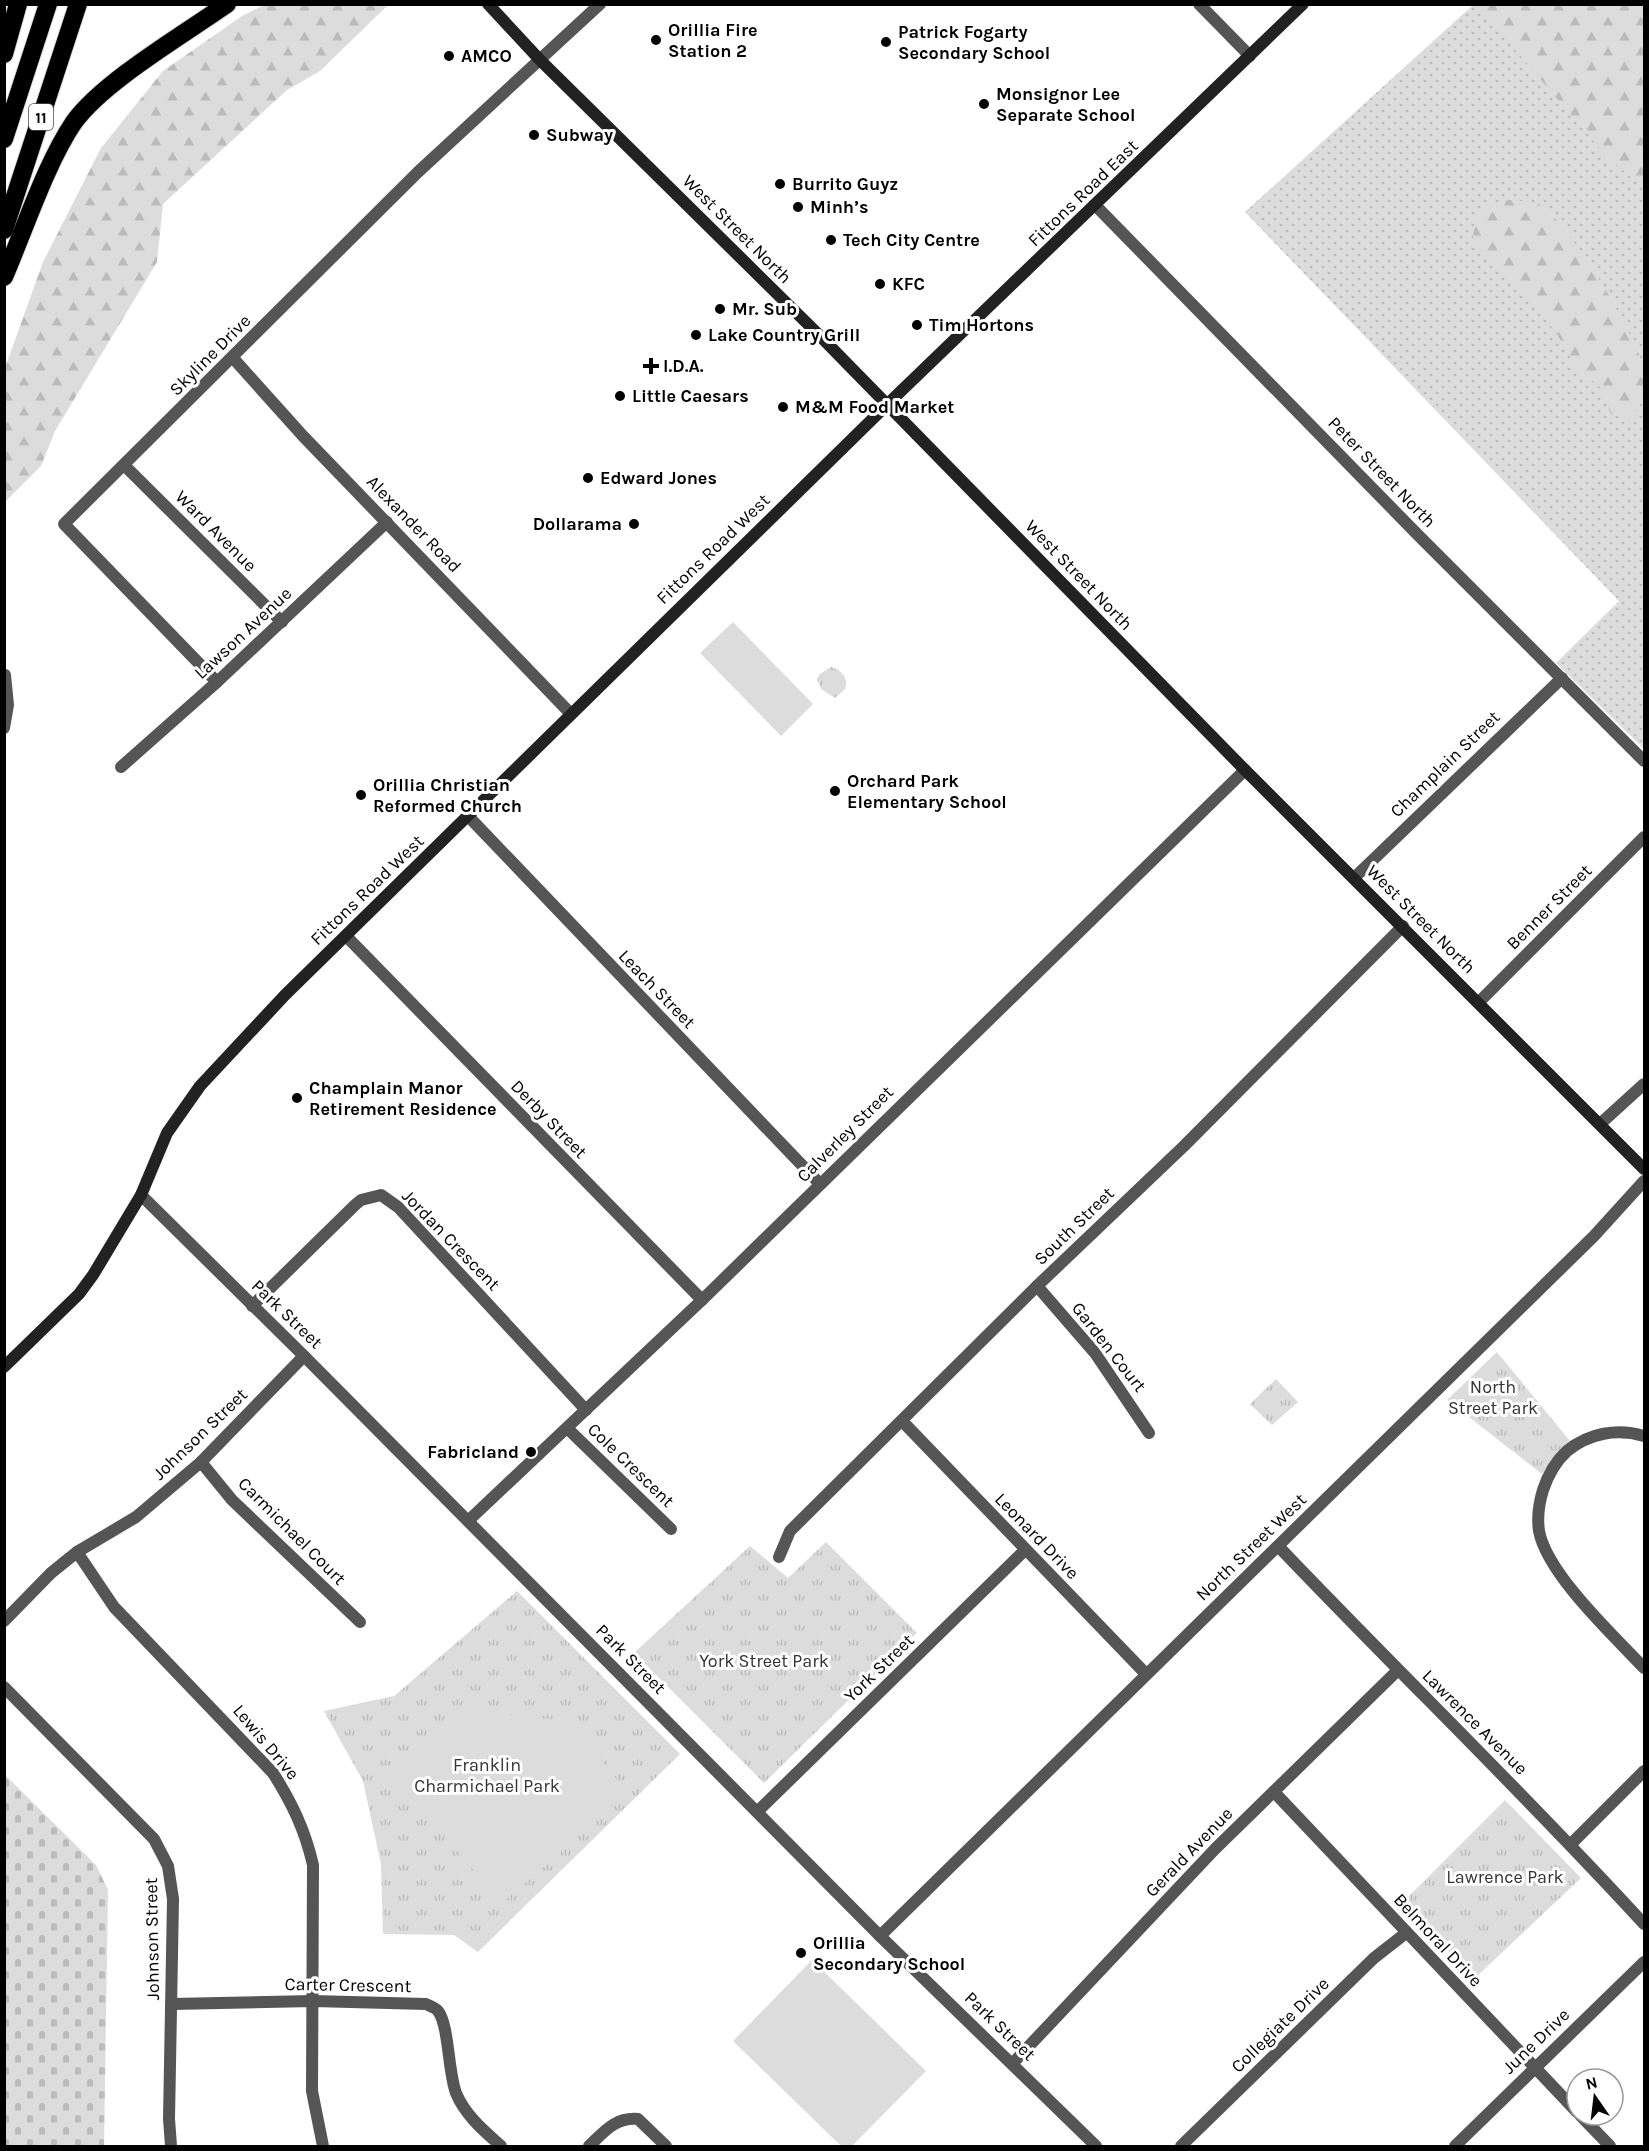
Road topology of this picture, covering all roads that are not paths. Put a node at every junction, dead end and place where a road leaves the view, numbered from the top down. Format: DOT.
graph roads {
  1 [pos="18,4"];
  2 [pos="48,4"];
  3 [pos="78,4"];
  4 [pos="227,4"];
  5 [pos="488,4"];
  6 [pos="600,4"];
  7 [pos="1199,4"];
  8 [pos="1303,4"];
  9 [pos="4,54"];
  10 [pos="1250,56"];
  11 [pos="540,60"];
  12 [pos="4,139"];
  13 [pos="1096,206"];
  14 [pos="4,230"];
  15 [pos="4,277"];
  16 [pos="233,358"];
  17 [pos="886,406"];
  18 [pos="125,466"];
  19 [pos="387,522"];
  20 [pos="282,622"];
  21 [pos="5,675"];
  22 [pos="1562,678"];
  23 [pos="217,682"];
  24 [pos="571,714"];
  25 [pos="4,728"];
  26 [pos="1644,761"];
  27 [pos="122,767"];
  28 [pos="1245,770"];
  29 [pos="469,817"];
  30 [pos="1644,837"];
  31 [pos="1354,878"];
  32 [pos="1403,926"];
  33 [pos="346,936"];
  34 [pos="1479,1002"];
  35 [pos="1644,1084"];
  36 [pos="1600,1124"];
  37 [pos="1644,1169"];
  38 [pos="1644,1181"];
  39 [pos="820,1184"];
  40 [pos="141,1195"];
  41 [pos="1037,1286"];
  42 [pos="702,1300"];
  43 [pos="252,1306"];
  44 [pos="304,1356"];
  45 [pos="4,1367"];
  46 [pos="586,1410"];
  47 [pos="903,1422"];
  48 [pos="567,1428"];
  49 [pos="1149,1432"];
  50 [pos="1644,1436"];
  51 [pos="201,1462"];
  52 [pos="468,1521"];
  53 [pos="670,1529"];
  54 [pos="1279,1547"];
  55 [pos="1025,1550"];
  56 [pos="77,1552"];
  57 [pos="779,1557"];
  58 [pos="4,1622"];
  59 [pos="360,1622"];
  60 [pos="1644,1668"];
  61 [pos="1397,1671"];
  62 [pos="1146,1674"];
  63 [pos="4,1687"];
  64 [pos="1644,1771"];
  65 [pos="1274,1792"];
  66 [pos="758,1811"];
  67 [pos="1571,1844"];
  68 [pos="1644,1924"];
  69 [pos="1406,1933"];
  70 [pos="880,1936"];
  71 [pos="1644,1962"];
  72 [pos="313,2001"];
  73 [pos="172,2004"];
  74 [pos="1013,2063"];
  75 [pos="1534,2067"];
  76 [pos="1565,2099"];
  77 [pos="1592,2127"];
  78 [pos="171,2146"];
  79 [pos="323,2146"];
  80 [pos="501,2146"];
  81 [pos="589,2146"];
  82 [pos="666,2146"];
  83 [pos="1096,2146"];
  84 [pos="1181,2146"];
  85 [pos="1455,2146"];
  86 [pos="1610,2146"];
  1 -- 9 [label="highway"];
  2 -- 12 [label="highway, 11"];
  3 -- 14 [label="highway, 11"];
  4 -- 15 [label="highway"];
  5 -- 11 [label="street, West Street North"];
  6 -- 11 [label="street, Skyline Drive"];
  7 -- 10 [label="street"];
  8 -- 10 [label="street, Fittons Road East"];
  10 -- 13 [label="street, Fittons Road East"];
  11 -- 16 [label="street, Skyline Drive"];
  11 -- 17 [label="street, West Street North"];
  13 -- 17 [label="street, Fittons Road East"];
  13 -- 22 [label="street, Peter Street North"];
  16 -- 18 [label="street, Skyline Drive"];
  16 -- 19 [label="street, Alexander Road"];
  17 -- 24 [label="street, Fittons Road West"];
  17 -- 28 [label="street, West Street North"];
  18 -- 20 [label="street, Ward Avenue"];
  18 -- 23 [label="street, Skyline Drive"];
  19 -- 20 [label="street, Lawson Avenue"];
  19 -- 24 [label="street, Alexander Road"];
  20 -- 23 [label="street, Lawson Avenue"];
  21 -- 25 [label="street"];
  22 -- 26 [label="street, Peter Street North"];
  22 -- 31 [label="street, Champlain Street"];
  23 -- 27 [label="street, Lawson Avenue"];
  24 -- 29 [label="street, Fittons Road West"];
  28 -- 31 [label="street, West Street North"];
  28 -- 39 [label="street, Calverley Street"];
  29 -- 33 [label="street, Fittons Road West"];
  29 -- 39 [label="street, Leach Street"];
  30 -- 34 [label="street, Benner Street"];
  31 -- 32 [label="street, West Street North"];
  32 -- 34 [label="street, West Street North"];
  32 -- 41 [label="street, South Street"];
  33 -- 40 [label="street, Fittons Road West"];
  33 -- 42 [label="street, Derby Street"];
  34 -- 36 [label="street, West Street North"];
  35 -- 36 [label="street"];
  36 -- 37 [label="street, West Street North"];
  38 -- 54 [label="street, North Street West"];
  39 -- 42 [label="street, Calverley Street"];
  40 -- 43 [label="street, Park Street"];
  40 -- 45 [label="street, Fittons Road West"];
  41 -- 47 [label="street, South Street"];
  41 -- 49 [label="street, Garden Court"];
  42 -- 46 [label="street, Calverley Street"];
  43 -- 44 [label="street, Park Street"];
  43 -- 46 [label="street, Jordan Crescent"];
  44 -- 51 [label="street, Johnson Street"];
  44 -- 52 [label="street, Park Street"];
  46 -- 48 [label="street, Calverley Street"];
  47 -- 55 [label="street, Leonard Drive"];
  47 -- 57 [label="street, South Street"];
  48 -- 52 [label="street, Calverley Street"];
  48 -- 53 [label="street, Cole Crescent"];
  50 -- 60 [label="street"];
  51 -- 56 [label="street, Johnson Street"];
  51 -- 59 [label="street, Carmichael Court"];
  52 -- 66 [label="street, Park Street"];
  54 -- 61 [label="street, Lawrence Avenue"];
  54 -- 62 [label="street, North Street West"];
  55 -- 62 [label="street, Leonard Drive"];
  55 -- 66 [label="street, York Street"];
  56 -- 58 [label="street, Johnson Street"];
  56 -- 72 [label="street, Lewis Drive"];
  61 -- 65 [label="street, Gerald Avenue"];
  61 -- 67 [label="street, Lawrence Avenue"];
  62 -- 70 [label="street, North Street West"];
  63 -- 73 [label="street, Johnson Street"];
  64 -- 67 [label="street"];
  65 -- 69 [label="street, Belmoral Drive"];
  65 -- 74 [label="street, Gerald Avenue"];
  66 -- 70 [label="street, Park Street"];
  67 -- 68 [label="street, Lawrence Avenue"];
  69 -- 75 [label="street, Belmoral Drive"];
  69 -- 84 [label="street, Collegiate Drive"];
  70 -- 74 [label="street, Park Street"];
  71 -- 75 [label="street, June Drive"];
  72 -- 73 [label="street, Carter Crescent"];
  72 -- 79 [label="street, Lewis Drive"];
  72 -- 80 [label="street, Carter Crescent"];
  73 -- 78 [label="street, Johnson Street"];
  74 -- 83 [label="street, Park Street"];
  75 -- 76 [label="street, Belmoral Drive"];
  75 -- 85 [label="street, June Drive"];
  77 -- 86 [label="street, Belmoral Drive"];
  81 -- 82 [label="street"];
}
